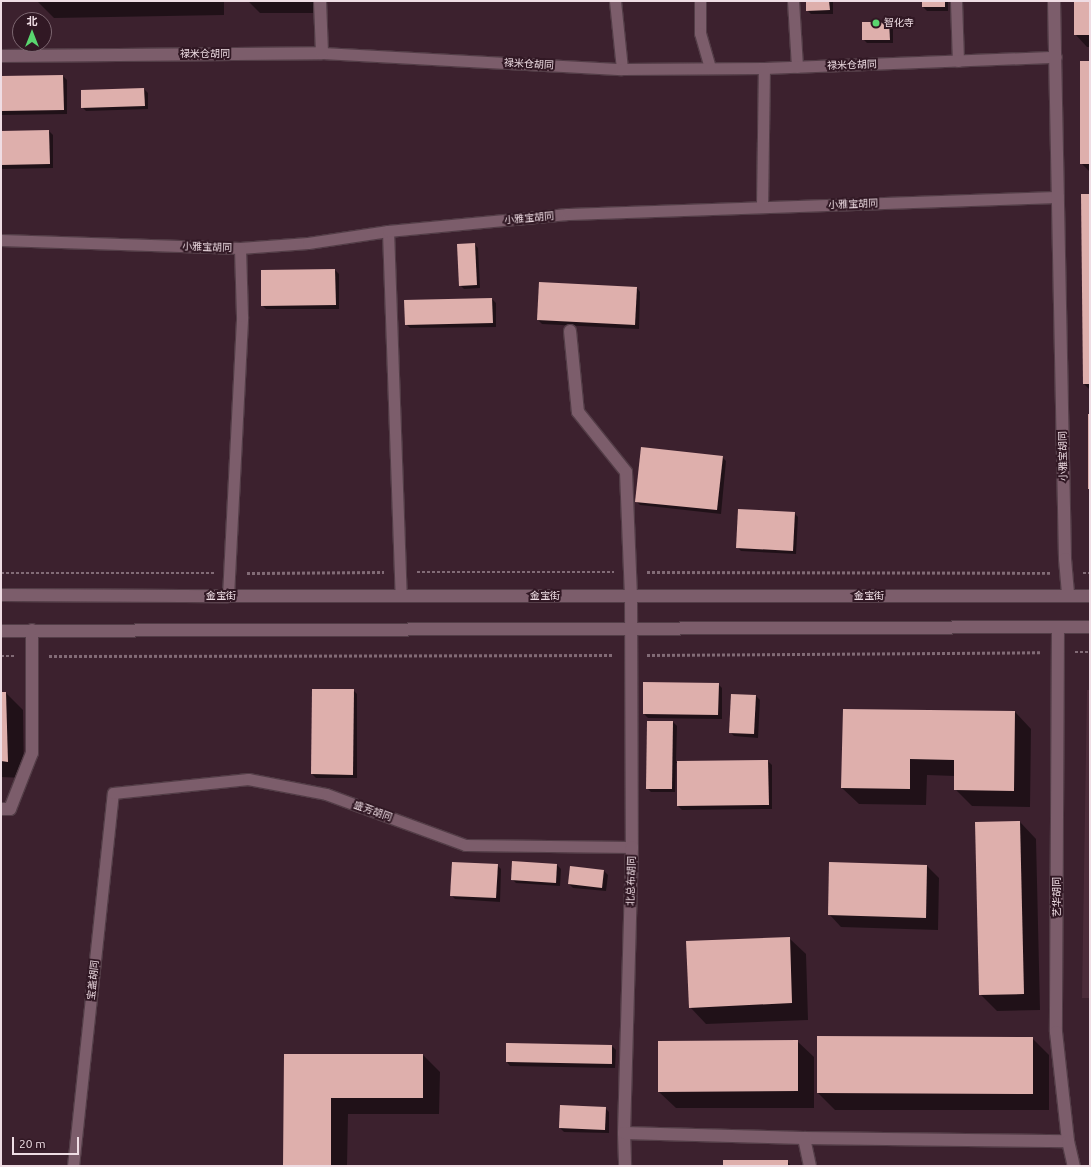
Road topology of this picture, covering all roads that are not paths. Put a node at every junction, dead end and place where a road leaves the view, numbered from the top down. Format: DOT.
graph roads {
  1 [pos="320,1"];
  2 [pos="615,1"];
  3 [pos="700,1"];
  4 [pos="793,1"];
  5 [pos="956,1"];
  6 [pos="1054,1"];
  7 [pos="322,54"];
  8 [pos="1,56"];
  9 [pos="1056,57"];
  10 [pos="958,61"];
  11 [pos="797,67"];
  12 [pos="710,68"];
  13 [pos="764,68"];
  14 [pos="622,69"];
  15 [pos="1058,197"];
  16 [pos="762,207"];
  17 [pos="388,231"];
  18 [pos="1,240"];
  19 [pos="240,248"];
  20 [pos="570,331"];
  21 [pos="1,595"];
  22 [pos="228,596"];
  23 [pos="401,596"];
  24 [pos="631,596"];
  25 [pos="1068,596"];
  26 [pos="1090,596"];
  27 [pos="1090,627"];
  28 [pos="1058,628"];
  29 [pos="631,629"];
  30 [pos="32,630"];
  31 [pos="1,631"];
  32 [pos="113,793"];
  33 [pos="1,809"];
  34 [pos="632,847"];
  35 [pos="624,1133"];
  36 [pos="804,1138"];
  37 [pos="1068,1141"];
  38 [pos="73,1166"];
  39 [pos="625,1166"];
  40 [pos="810,1166"];
  41 [pos="1074,1166"];
  1 -- 7 [label="street"];
  2 -- 14 [label="lane"];
  3 -- 12 [label="lane"];
  4 -- 11 [label="lane"];
  5 -- 10 [label="lane"];
  6 -- 9 [label="street, 小雅宝胡同"];
  7 -- 8 [label="street, 禄米仓胡同"];
  7 -- 14 [label="lane, 禄米仓胡同"];
  9 -- 10 [label="lane, 禄米仓胡同"];
  9 -- 15 [label="street, 小雅宝胡同"];
  10 -- 11 [label="lane, 禄米仓胡同"];
  11 -- 13 [label="lane, 禄米仓胡同"];
  12 -- 13 [label="lane, 禄米仓胡同"];
  12 -- 14 [label="lane, 禄米仓胡同"];
  13 -- 16 [label="lane"];
  15 -- 16 [label="lane, 小雅宝胡同"];
  15 -- 25 [label="street, 小雅宝胡同"];
  16 -- 17 [label="lane, 小雅宝胡同"];
  17 -- 19 [label="lane, 小雅宝胡同"];
  17 -- 23 [label="lane"];
  18 -- 19 [label="lane, 小雅宝胡同"];
  19 -- 22 [label="lane"];
  20 -- 24 [label="street, 北总布胡同"];
  21 -- 22 [label="street, 金宝街"];
  22 -- 23 [label="street, 金宝街"];
  23 -- 24 [label="street, 金宝街"];
  24 -- 25 [label="street, 金宝街"];
  24 -- 29 [label="street, 北总布胡同"];
  25 -- 26 [label="street, 金宝街"];
  27 -- 28 [label="street"];
  28 -- 29 [label="street"];
  28 -- 37 [label="street, 艺华胡同"];
  29 -- 30 [label="street"];
  29 -- 34 [label="street, 北总布胡同"];
  30 -- 31 [label="street"];
  30 -- 33 [label="street"];
  32 -- 34 [label="lane, 盛芳胡同"];
  32 -- 38 [label="lane, 宝盖胡同"];
  34 -- 35 [label="street, 北总布胡同"];
  35 -- 36 [label="street"];
  35 -- 39 [label="street, 北总布胡同"];
  36 -- 37 [label="street"];
  36 -- 40 [label="street"];
  37 -- 41 [label="street, 艺华胡同"];
}
